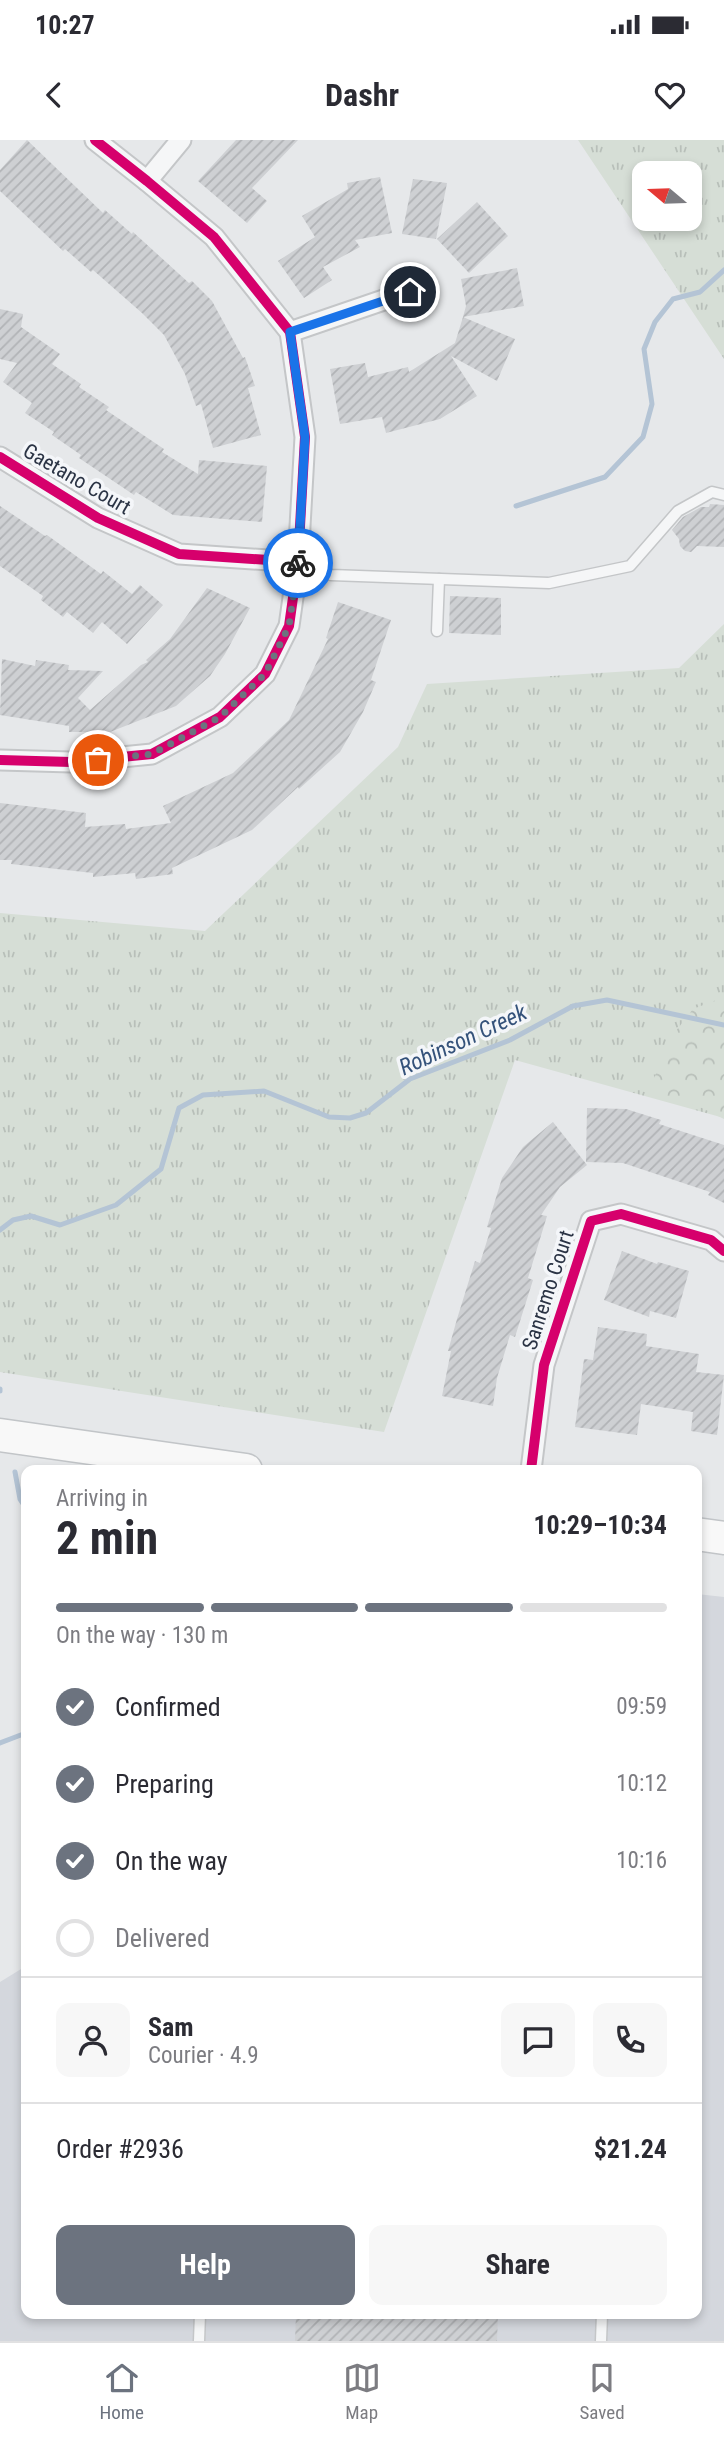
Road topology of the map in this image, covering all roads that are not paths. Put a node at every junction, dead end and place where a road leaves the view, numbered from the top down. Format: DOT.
graph roads {
  1 [pos="95,140"];
  2 [pos="181,140"];
  3 [pos="148,181"];
  4 [pos="410,292"];
  5 [pos="290,332"];
  6 [pos="0,457"];
  7 [pos="724,495"];
  8 [pos="298,562"];
  9 [pos="439,579"];
  10 [pos="436,631"];
  11 [pos="0,760"];
  12 [pos="724,1251"];
  13 [pos="0,1435"];
  14 [pos="211,1465"];
  15 [pos="532,1465"];
  16 [pos="702,1535"];
  17 [pos="724,1538"];
  18 [pos="200,2319"];
  19 [pos="602,2319"];
  20 [pos="200,2341"];
  21 [pos="601,2341"];
  1 -- 3 [label="street"];
  2 -- 3 [label="street"];
  3 -- 5 [label="street"];
  4 -- 5 [label="street"];
  5 -- 8 [label="street"];
  6 -- 8 [label="street, Gaetano Court"];
  7 -- 9 [label="lane"];
  8 -- 9 [label="lane"];
  8 -- 11 [label="street"];
  9 -- 10 [label="lane"];
  12 -- 15 [label="street, Sanremo Court"];
  13 -- 14 [label="main road"];
  16 -- 17 [label="main road"];
  18 -- 20 [label="lane"];
  19 -- 21 [label="lane"];
}
